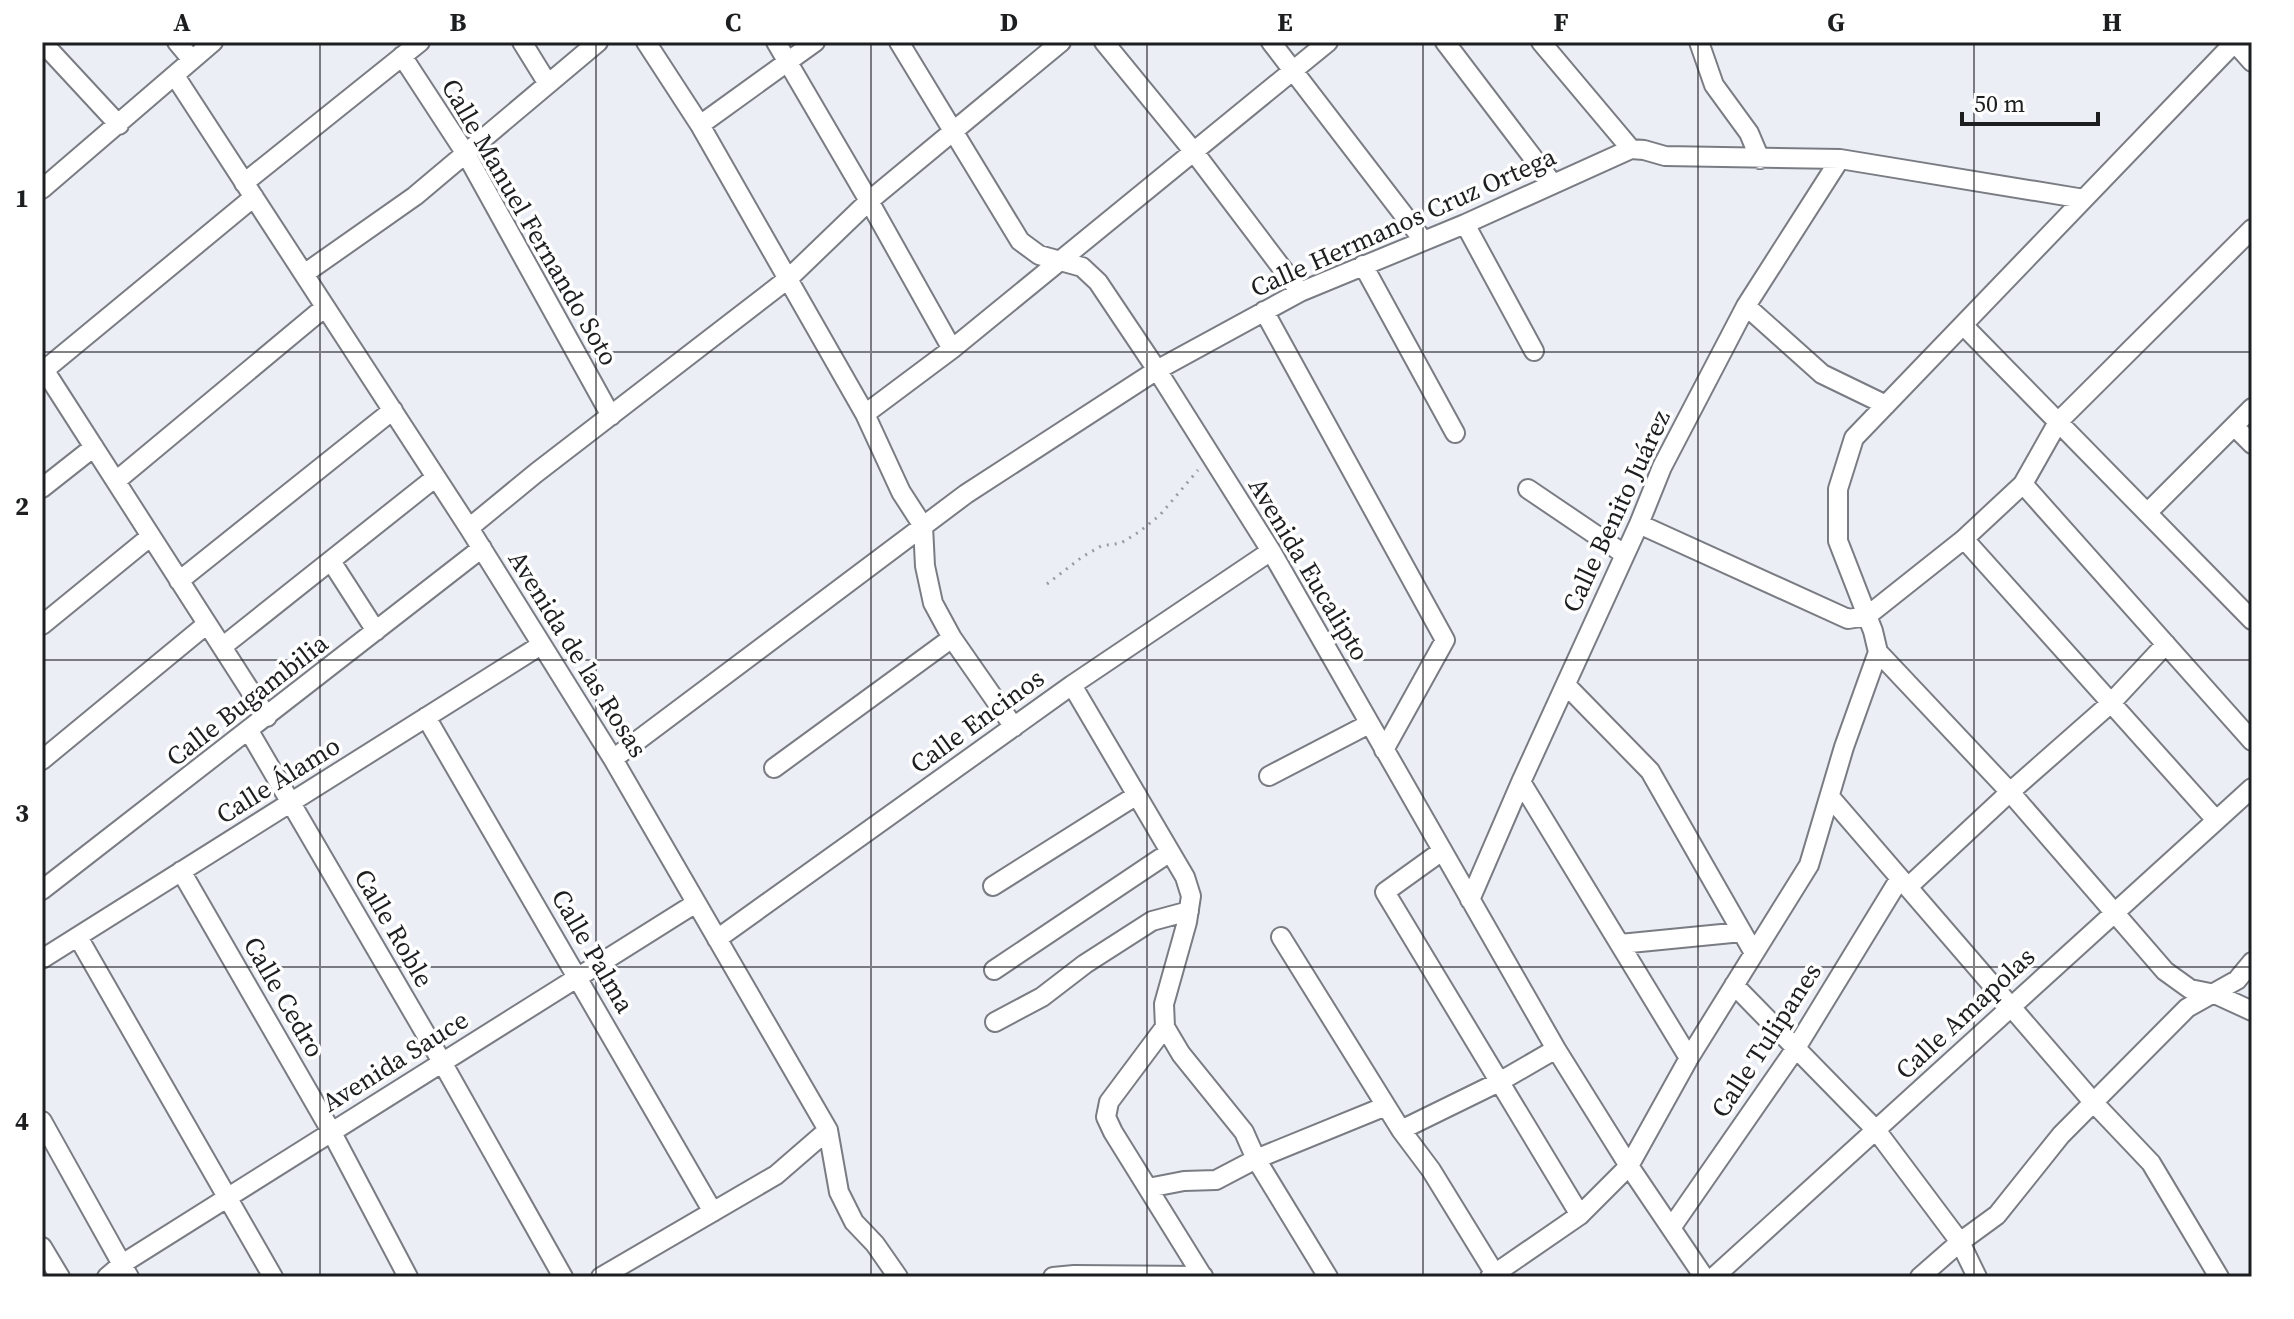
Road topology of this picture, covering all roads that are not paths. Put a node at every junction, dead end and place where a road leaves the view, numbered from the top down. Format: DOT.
graph roads {
  1 [pos="42,42"];
  2 [pos="177,42"];
  3 [pos="213,42"];
  4 [pos="420,42"];
  5 [pos="522,42"];
  6 [pos="598,42"];
  7 [pos="646,42"];
  8 [pos="776,42"];
  9 [pos="815,42"];
  10 [pos="899,42"];
  11 [pos="1061,42"];
  12 [pos="1104,42"];
  13 [pos="1271,42"];
  14 [pos="1328,42"];
  15 [pos="1445,42"];
  16 [pos="1541,42"];
  17 [pos="1699,42"];
  18 [pos="2235,42"];
  19 [pos="402,56"];
  20 [pos="192,60"];
  21 [pos="788,61"];
  22 [pos="2252,62"];
  23 [pos="1293,71"];
  24 [pos="175,76"];
  25 [pos="548,84"];
  26 [pos="119,125"];
  27 [pos="700,125"];
  28 [pos="954,133"];
  29 [pos="1631,149"];
  30 [pos="1194,152"];
  31 [pos="466,154"];
  32 [pos="1760,159"];
  33 [pos="1840,159"];
  34 [pos="1553,184"];
  35 [pos="42,189"];
  36 [pos="249,190"];
  37 [pos="2084,199"];
  38 [pos="869,201"];
  39 [pos="1465,224"];
  40 [pos="2252,229"];
  41 [pos="1423,240"];
  42 [pos="1061,260"];
  43 [pos="1363,265"];
  44 [pos="304,274"];
  45 [pos="789,278"];
  46 [pos="1300,292"];
  47 [pos="1746,306"];
  48 [pos="325,307"];
  49 [pos="1264,311"];
  50 [pos="1963,325"];
  51 [pos="952,349"];
  52 [pos="1534,351"];
  53 [pos="1157,370"];
  54 [pos="44,372"];
  55 [pos="1886,405"];
  56 [pos="2252,408"];
  57 [pos="393,410"];
  58 [pos="865,414"];
  59 [pos="611,416"];
  60 [pos="2058,422"];
  61 [pos="2234,426"];
  62 [pos="1455,433"];
  63 [pos="2252,444"];
  64 [pos="94,447"];
  65 [pos="436,477"];
  66 [pos="116,481"];
  67 [pos="2023,484"];
  68 [pos="42,488"];
  69 [pos="1528,489"];
  70 [pos="2147,513"];
  71 [pos="1639,524"];
  72 [pos="923,526"];
  73 [pos="469,528"];
  74 [pos="151,536"];
  75 [pos="1964,539"];
  76 [pos="482,548"];
  77 [pos="1271,551"];
  78 [pos="1624,554"];
  79 [pos="331,561"];
  80 [pos="179,581"];
  81 [pos="1867,616"];
  82 [pos="2252,620"];
  83 [pos="207,624"];
  84 [pos="42,625"];
  85 [pos="376,631"];
  86 [pos="952,638"];
  87 [pos="2166,644"];
  88 [pos="541,645"];
  89 [pos="222,647"];
  90 [pos="1878,652"];
  91 [pos="1072,685"];
  92 [pos="1566,685"];
  93 [pos="2111,703"];
  94 [pos="267,717"];
  95 [pos="426,717"];
  96 [pos="1369,724"];
  97 [pos="1014,727"];
  98 [pos="249,731"];
  99 [pos="2252,741"];
  100 [pos="1384,750"];
  101 [pos="613,759"];
  102 [pos="42,760"];
  103 [pos="774,768"];
  104 [pos="1269,776"];
  105 [pos="1521,782"];
  106 [pos="2252,788"];
  107 [pos="2010,792"];
  108 [pos="1137,795"];
  109 [pos="1830,797"];
  110 [pos="290,803"];
  111 [pos="2216,820"];
  112 [pos="1442,851"];
  113 [pos="1170,852"];
  114 [pos="181,871"];
  115 [pos="1904,882"];
  116 [pos="993,886"];
  117 [pos="42,890"];
  118 [pos="1470,900"];
  119 [pos="696,903"];
  120 [pos="1189,911"];
  121 [pos="2113,912"];
  122 [pos="1742,932"];
  123 [pos="78,937"];
  124 [pos="1281,937"];
  125 [pos="717,939"];
  126 [pos="1620,944"];
  127 [pos="1754,953"];
  128 [pos="42,959"];
  129 [pos="2252,962"];
  130 [pos="994,970"];
  131 [pos="578,978"];
  132 [pos="1734,985"];
  133 [pos="2215,994"];
  134 [pos="2011,1005"];
  135 [pos="2252,1011"];
  136 [pos="995,1022"];
  137 [pos="1165,1027"];
  138 [pos="1796,1048"];
  139 [pos="1556,1049"];
  140 [pos="1689,1058"];
  141 [pos="442,1062"];
  142 [pos="1499,1082"];
  143 [pos="2094,1103"];
  144 [pos="1386,1106"];
  145 [pos="42,1121"];
  146 [pos="828,1130"];
  147 [pos="1401,1130"];
  148 [pos="1876,1130"];
  149 [pos="331,1131"];
  150 [pos="1256,1159"];
  151 [pos="1629,1166"];
  152 [pos="1148,1188"];
  153 [pos="226,1197"];
  154 [pos="713,1212"];
  155 [pos="1580,1215"];
  156 [pos="1671,1228"];
  157 [pos="1960,1242"];
  158 [pos="42,1247"];
  159 [pos="126,1270"];
  160 [pos="1492,1275"];
  161 [pos="60,1277"];
  162 [pos="107,1277"];
  163 [pos="273,1277"];
  164 [pos="408,1277"];
  165 [pos="563,1277"];
  166 [pos="601,1277"];
  167 [pos="898,1277"];
  168 [pos="1053,1277"];
  169 [pos="1203,1277"];
  170 [pos="1328,1277"];
  171 [pos="1704,1277"];
  172 [pos="1714,1277"];
  173 [pos="1920,1277"];
  174 [pos="1977,1277"];
  175 [pos="2219,1277"];
  1 -- 26 [label="street"];
  2 -- 20 [label="street"];
  3 -- 20 [label="street"];
  4 -- 19 [label="street"];
  5 -- 25 [label="street"];
  6 -- 25 [label="street"];
  7 -- 27 [label="street"];
  8 -- 21 [label="street"];
  9 -- 21 [label="street"];
  10 -- 28 [label="street, Avenida Eucalipto"];
  11 -- 28 [label="street"];
  12 -- 30 [label="street"];
  13 -- 23 [label="street"];
  14 -- 23 [label="street"];
  15 -- 34 [label="street"];
  16 -- 29 [label="street"];
  17 -- 32 [label="street"];
  18 -- 22 [label="street"];
  18 -- 37 [label="street"];
  19 -- 31 [label="street, Calle Manuel Fernando Soto"];
  19 -- 36 [label="street"];
  20 -- 24 [label="street"];
  21 -- 27 [label="street"];
  21 -- 38 [label="street"];
  23 -- 30 [label="street"];
  23 -- 41 [label="street"];
  24 -- 26 [label="street"];
  24 -- 36 [label="street, Avenida de las Rosas"];
  25 -- 31 [label="street"];
  26 -- 35 [label="street"];
  27 -- 45 [label="street"];
  28 -- 38 [label="street"];
  28 -- 42 [label="street, Avenida Eucalipto"];
  29 -- 32 [label="street"];
  29 -- 34 [label="street, Calle Hermanos Cruz Ortega"];
  30 -- 42 [label="street"];
  30 -- 46 [label="street"];
  31 -- 44 [label="street"];
  31 -- 59 [label="street, Calle Manuel Fernando Soto"];
  32 -- 33 [label="street"];
  33 -- 37 [label="street"];
  33 -- 47 [label="street, Calle Benito Juárez"];
  34 -- 39 [label="street, Calle Hermanos Cruz Ortega"];
  36 -- 44 [label="street, Avenida de las Rosas"];
  36 -- 54 [label="street"];
  37 -- 50 [label="street"];
  38 -- 45 [label="street"];
  38 -- 51 [label="street"];
  39 -- 41 [label="street, Calle Hermanos Cruz Ortega"];
  39 -- 52 [label="street"];
  40 -- 60 [label="street"];
  41 -- 43 [label="street, Calle Hermanos Cruz Ortega"];
  42 -- 51 [label="street"];
  42 -- 53 [label="street, Avenida Eucalipto"];
  43 -- 46 [label="street, Calle Hermanos Cruz Ortega"];
  43 -- 62 [label="street"];
  44 -- 48 [label="street, Avenida de las Rosas"];
  45 -- 58 [label="street"];
  45 -- 59 [label="street"];
  46 -- 49 [label="street, Calle Hermanos Cruz Ortega"];
  47 -- 55 [label="street"];
  47 -- 71 [label="street, Calle Benito Juárez"];
  48 -- 57 [label="street, Avenida de las Rosas"];
  48 -- 66 [label="street"];
  49 -- 53 [label="street, Calle Hermanos Cruz Ortega"];
  49 -- 100 [label="street"];
  50 -- 55 [label="street"];
  50 -- 60 [label="street"];
  51 -- 58 [label="street"];
  53 -- 72 [label="street, Calle Hermanos Cruz Ortega"];
  53 -- 77 [label="street, Avenida Eucalipto"];
  54 -- 64 [label="street"];
  55 -- 81 [label="street"];
  56 -- 61 [label="street"];
  57 -- 65 [label="street, Avenida de las Rosas"];
  57 -- 80 [label="street"];
  58 -- 72 [label="street"];
  59 -- 73 [label="street"];
  60 -- 67 [label="street"];
  60 -- 70 [label="street"];
  61 -- 63 [label="street"];
  61 -- 70 [label="street"];
  64 -- 66 [label="street"];
  64 -- 68 [label="street"];
  65 -- 73 [label="street, Avenida de las Rosas"];
  65 -- 79 [label="street"];
  66 -- 74 [label="street"];
  67 -- 75 [label="street"];
  67 -- 87 [label="street"];
  69 -- 78 [label="street"];
  70 -- 82 [label="street"];
  71 -- 78 [label="street, Calle Benito Juárez"];
  71 -- 81 [label="street"];
  72 -- 86 [label="street"];
  72 -- 101 [label="street, Calle Hermanos Cruz Ortega"];
  73 -- 76 [label="street, Avenida de las Rosas"];
  74 -- 80 [label="street"];
  74 -- 84 [label="street"];
  75 -- 81 [label="street"];
  75 -- 93 [label="street"];
  76 -- 85 [label="street, Calle Bugambilia"];
  76 -- 88 [label="street, Avenida de las Rosas"];
  77 -- 91 [label="street, Calle Encinos"];
  77 -- 96 [label="street, Avenida Eucalipto"];
  78 -- 92 [label="street, Calle Benito Juárez"];
  79 -- 85 [label="street"];
  79 -- 89 [label="street"];
  80 -- 83 [label="street"];
  81 -- 90 [label="street"];
  83 -- 89 [label="street"];
  83 -- 102 [label="street"];
  85 -- 94 [label="street, Calle Bugambilia"];
  86 -- 97 [label="street"];
  86 -- 103 [label="street"];
  87 -- 93 [label="street, Calle Tulipanes"];
  87 -- 99 [label="street"];
  88 -- 95 [label="street, Calle Álamo"];
  88 -- 101 [label="street, Avenida de las Rosas"];
  89 -- 94 [label="street"];
  90 -- 107 [label="street"];
  90 -- 109 [label="street"];
  91 -- 97 [label="street, Calle Encinos"];
  91 -- 108 [label="street"];
  92 -- 105 [label="street, Calle Benito Juárez"];
  92 -- 122 [label="street"];
  93 -- 107 [label="street, Calle Tulipanes"];
  93 -- 111 [label="street"];
  94 -- 98 [label="street, Calle Bugambilia"];
  95 -- 110 [label="street, Calle Álamo"];
  95 -- 131 [label="street, Calle Palma"];
  96 -- 100 [label="street, Avenida Eucalipto"];
  96 -- 104 [label="street"];
  97 -- 125 [label="street, Calle Encinos"];
  98 -- 110 [label="street, Calle Roble"];
  98 -- 117 [label="street, Calle Bugambilia"];
  100 -- 112 [label="street, Avenida Eucalipto"];
  101 -- 119 [label="street, Avenida de las Rosas"];
  105 -- 118 [label="street, Calle Benito Juárez"];
  105 -- 126 [label="street"];
  106 -- 111 [label="street, Calle Amapolas"];
  107 -- 115 [label="street, Calle Tulipanes"];
  107 -- 121 [label="street"];
  108 -- 113 [label="street"];
  108 -- 116 [label="street"];
  109 -- 115 [label="street"];
  109 -- 127 [label="street"];
  110 -- 114 [label="street, Calle Álamo"];
  110 -- 141 [label="street, Calle Roble"];
  111 -- 121 [label="street, Calle Amapolas"];
  112 -- 118 [label="street, Avenida Eucalipto"];
  112 -- 142 [label="street"];
  113 -- 120 [label="street"];
  113 -- 130 [label="street"];
  114 -- 123 [label="street, Calle Álamo"];
  114 -- 149 [label="street, Calle Cedro"];
  115 -- 134 [label="street"];
  115 -- 138 [label="street, Calle Tulipanes"];
  118 -- 139 [label="street, Avenida Eucalipto"];
  119 -- 125 [label="street, Avenida de las Rosas"];
  119 -- 131 [label="street, Avenida Sauce"];
  120 -- 136 [label="street"];
  120 -- 137 [label="street"];
  121 -- 133 [label="street"];
  121 -- 134 [label="street, Calle Amapolas"];
  122 -- 126 [label="street"];
  122 -- 127 [label="street"];
  123 -- 128 [label="street, Calle Álamo"];
  123 -- 153 [label="street"];
  124 -- 144 [label="street"];
  125 -- 146 [label="street, Avenida de las Rosas"];
  126 -- 140 [label="street"];
  127 -- 132 [label="street"];
  129 -- 133 [label="street"];
  131 -- 141 [label="street, Avenida Sauce"];
  131 -- 154 [label="street, Calle Palma"];
  132 -- 138 [label="street"];
  132 -- 140 [label="street"];
  133 -- 135 [label="street"];
  133 -- 143 [label="street"];
  134 -- 143 [label="street"];
  134 -- 148 [label="street, Calle Amapolas"];
  137 -- 150 [label="street"];
  137 -- 152 [label="street"];
  138 -- 148 [label="street"];
  138 -- 156 [label="street, Calle Tulipanes"];
  139 -- 142 [label="street"];
  139 -- 151 [label="street, Avenida Eucalipto"];
  140 -- 151 [label="street"];
  141 -- 149 [label="street, Avenida Sauce"];
  141 -- 165 [label="street, Calle Roble"];
  142 -- 147 [label="street"];
  142 -- 155 [label="street"];
  143 -- 157 [label="street"];
  143 -- 175 [label="street"];
  144 -- 147 [label="street"];
  144 -- 150 [label="street"];
  145 -- 159 [label="street"];
  146 -- 154 [label="street"];
  146 -- 167 [label="street, Avenida de las Rosas"];
  147 -- 160 [label="street"];
  148 -- 157 [label="street"];
  148 -- 172 [label="street, Calle Amapolas"];
  149 -- 153 [label="street, Avenida Sauce"];
  149 -- 164 [label="street, Calle Cedro"];
  150 -- 152 [label="street"];
  150 -- 170 [label="street"];
  151 -- 155 [label="street"];
  151 -- 156 [label="street, Avenida Eucalipto"];
  152 -- 169 [label="street"];
  153 -- 159 [label="street, Avenida Sauce"];
  153 -- 163 [label="street"];
  154 -- 166 [label="street"];
  155 -- 160 [label="street"];
  156 -- 171 [label="street, Avenida Eucalipto"];
  157 -- 173 [label="street"];
  157 -- 174 [label="street"];
  158 -- 161 [label="street"];
  159 -- 162 [label="street, Avenida Sauce"];
  168 -- 169 [label="street"];
}
